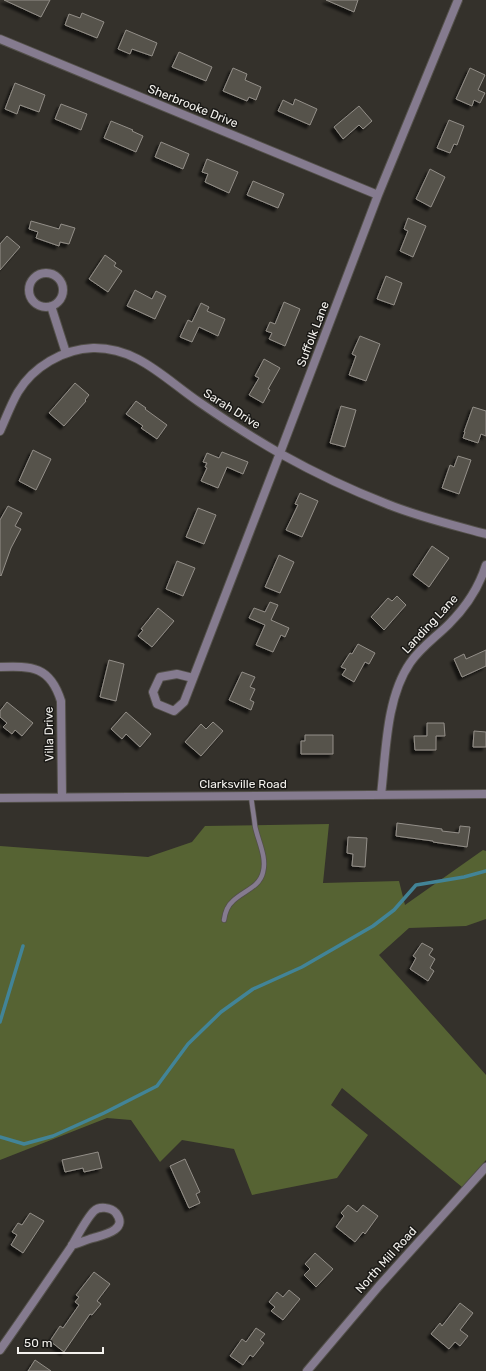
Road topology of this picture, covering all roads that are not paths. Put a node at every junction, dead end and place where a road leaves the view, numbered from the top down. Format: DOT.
graph roads {
  1 [pos="458,0"];
  2 [pos="0,39"];
  3 [pos="378,195"];
  4 [pos="51,306"];
  5 [pos="66,353"];
  6 [pos="0,431"];
  7 [pos="280,453"];
  8 [pos="486,534"];
  9 [pos="486,566"];
  10 [pos="0,667"];
  11 [pos="193,678"];
  12 [pos="486,794"];
  13 [pos="381,795"];
  14 [pos="251,796"];
  15 [pos="62,797"];
  16 [pos="0,798"];
  17 [pos="224,920"];
  18 [pos="486,1167"];
  19 [pos="72,1245"];
  20 [pos="0,1350"];
  21 [pos="307,1371"];
  1 -- 3 [label="street, Suffolk Lane"];
  2 -- 3 [label="street, Sherbrooke Drive"];
  3 -- 7 [label="street, Suffolk Lane"];
  4 -- 4 [label="street"];
  4 -- 5 [label="street"];
  5 -- 6 [label="street, Sarah Drive"];
  5 -- 7 [label="street, Sarah Drive"];
  7 -- 8 [label="street, Sarah Drive"];
  7 -- 11 [label="street, Suffolk Lane"];
  9 -- 13 [label="street, Landing Lane"];
  10 -- 15 [label="street, Villa Drive"];
  11 -- 11 [label="street, Suffolk Lane"];
  12 -- 13 [label="street, Clarksville Road"];
  13 -- 14 [label="street, Clarksville Road"];
  14 -- 15 [label="street, Clarksville Road"];
  14 -- 17 [label="lane"];
  15 -- 16 [label="street, Clarksville Road"];
  18 -- 21 [label="street, North Mill Road"];
  19 -- 19 [label="street"];
  19 -- 20 [label="street"];
}
